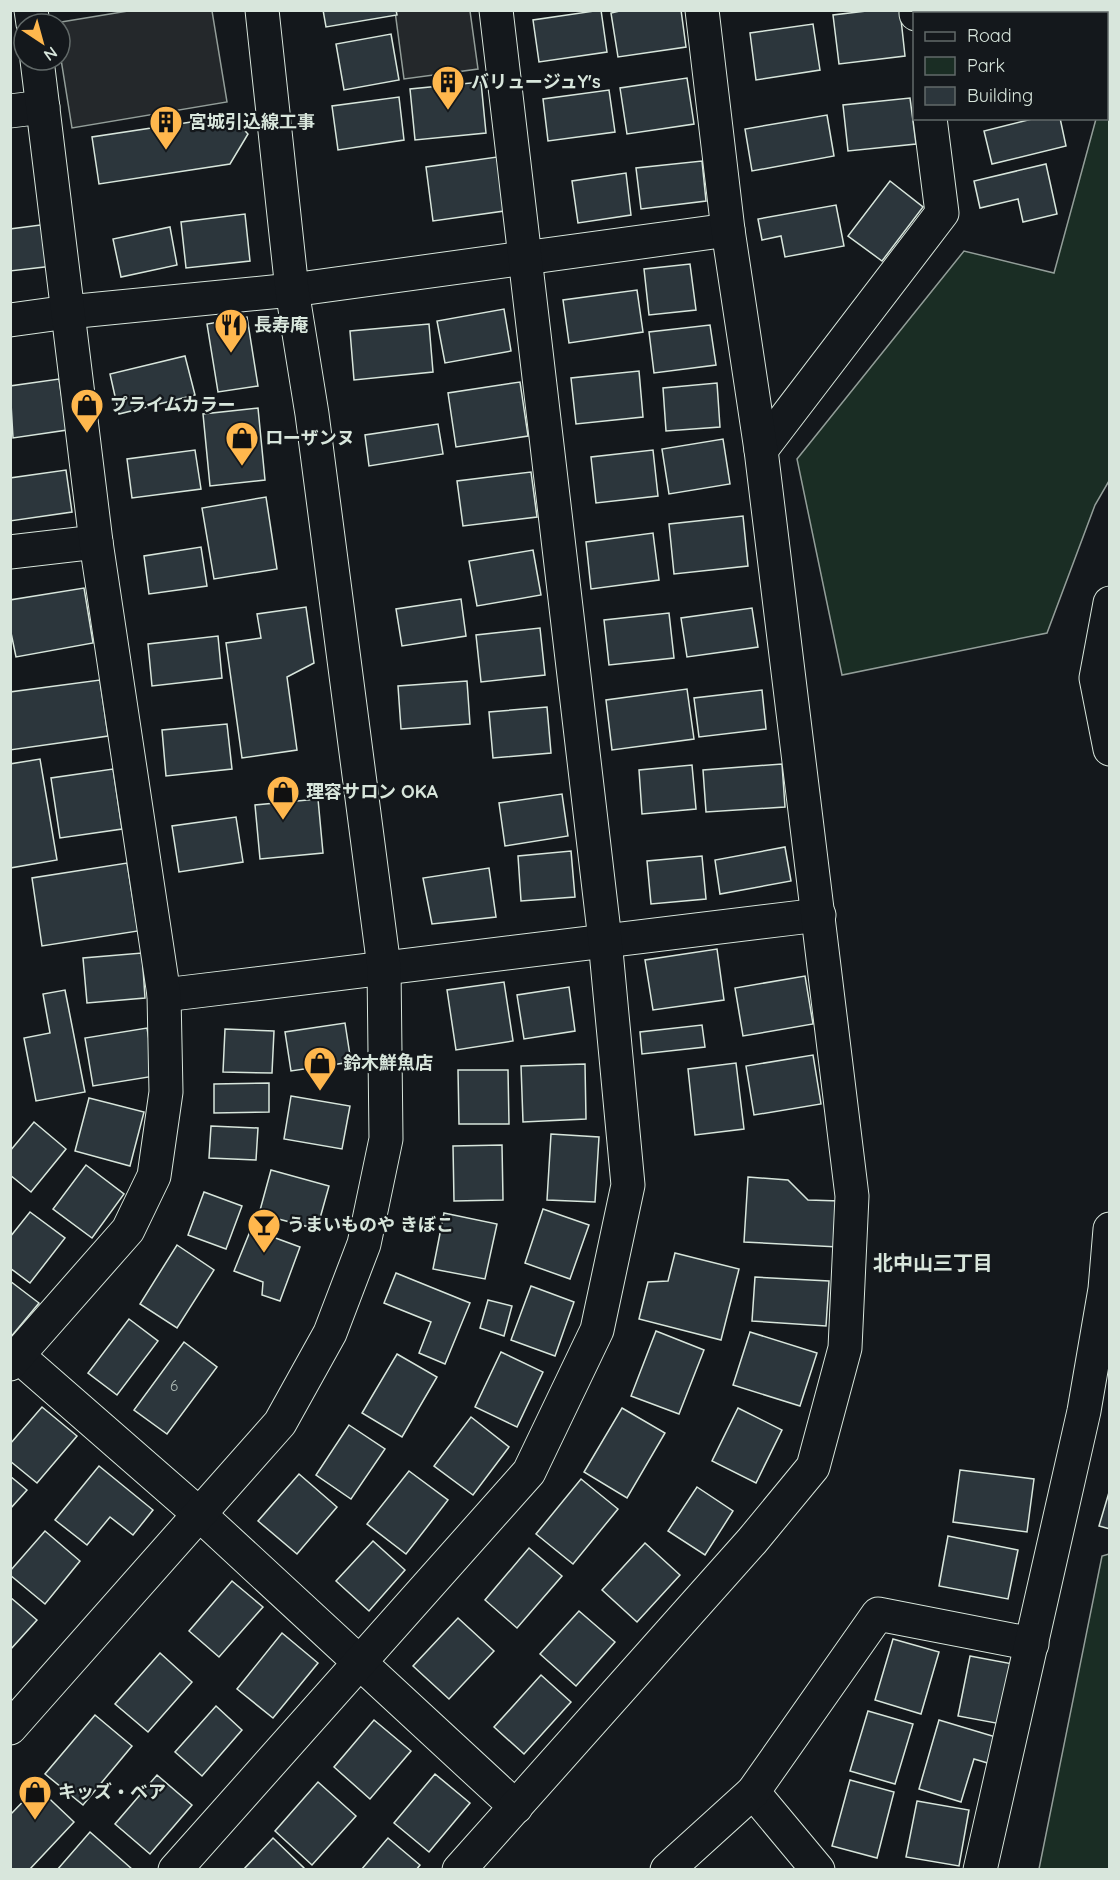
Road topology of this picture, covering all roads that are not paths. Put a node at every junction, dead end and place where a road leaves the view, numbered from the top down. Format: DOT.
graph roads {
  1 [pos="262,10"];
  2 [pos="496,10"];
  3 [pos="702,10"];
  4 [pos="39,72"];
  5 [pos="43,107"];
  6 [pos="10,111"];
  7 [pos="930,120"];
  8 [pos="728,230"];
  9 [pos="525,258"];
  10 [pos="292,290"];
  11 [pos="68,312"];
  12 [pos="10,320"];
  13 [pos="761,450"];
  14 [pos="96,542"];
  15 [pos="10,552"];
  16 [pos="1110,603"];
  17 [pos="1110,749"];
  18 [pos="819,915"];
  19 [pos="605,940"];
  20 [pos="384,967"];
  21 [pos="164,995"];
  22 [pos="1110,1229"];
  23 [pos="14,1360"];
  24 [pos="199,1514"];
  25 [pos="1032,1644"];
  26 [pos="362,1662"];
  27 [pos="10,1728"];
  28 [pos="753,1792"];
  29 [pos="516,1807"];
  30 [pos="175,1869"];
  31 [pos="459,1869"];
  32 [pos="667,1869"];
  33 [pos="818,1869"];
  34 [pos="981,1869"];
  1 -- 10 [label="street"];
  2 -- 9 [label="street"];
  3 -- 8 [label="street"];
  4 -- 5 [label="street"];
  5 -- 6 [label="street"];
  5 -- 11 [label="street"];
  7 -- 13 [label="street"];
  8 -- 9 [label="street"];
  8 -- 13 [label="street"];
  9 -- 10 [label="street"];
  9 -- 19 [label="street"];
  10 -- 11 [label="street"];
  10 -- 20 [label="street"];
  11 -- 12 [label="street"];
  11 -- 14 [label="street"];
  13 -- 18 [label="street"];
  14 -- 15 [label="street"];
  14 -- 21 [label="street"];
  16 -- 17 [label="street"];
  18 -- 19 [label="street"];
  18 -- 29 [label="street"];
  19 -- 20 [label="street"];
  19 -- 26 [label="street"];
  20 -- 21 [label="street"];
  20 -- 24 [label="street"];
  21 -- 23 [label="street"];
  22 -- 25 [label="street"];
  23 -- 24 [label="street"];
  24 -- 26 [label="street"];
  24 -- 27 [label="street"];
  25 -- 28 [label="street"];
  25 -- 34 [label="street"];
  26 -- 29 [label="street"];
  26 -- 30 [label="street"];
  28 -- 32 [label="street"];
  28 -- 33 [label="street"];
  29 -- 31 [label="street"];
}
